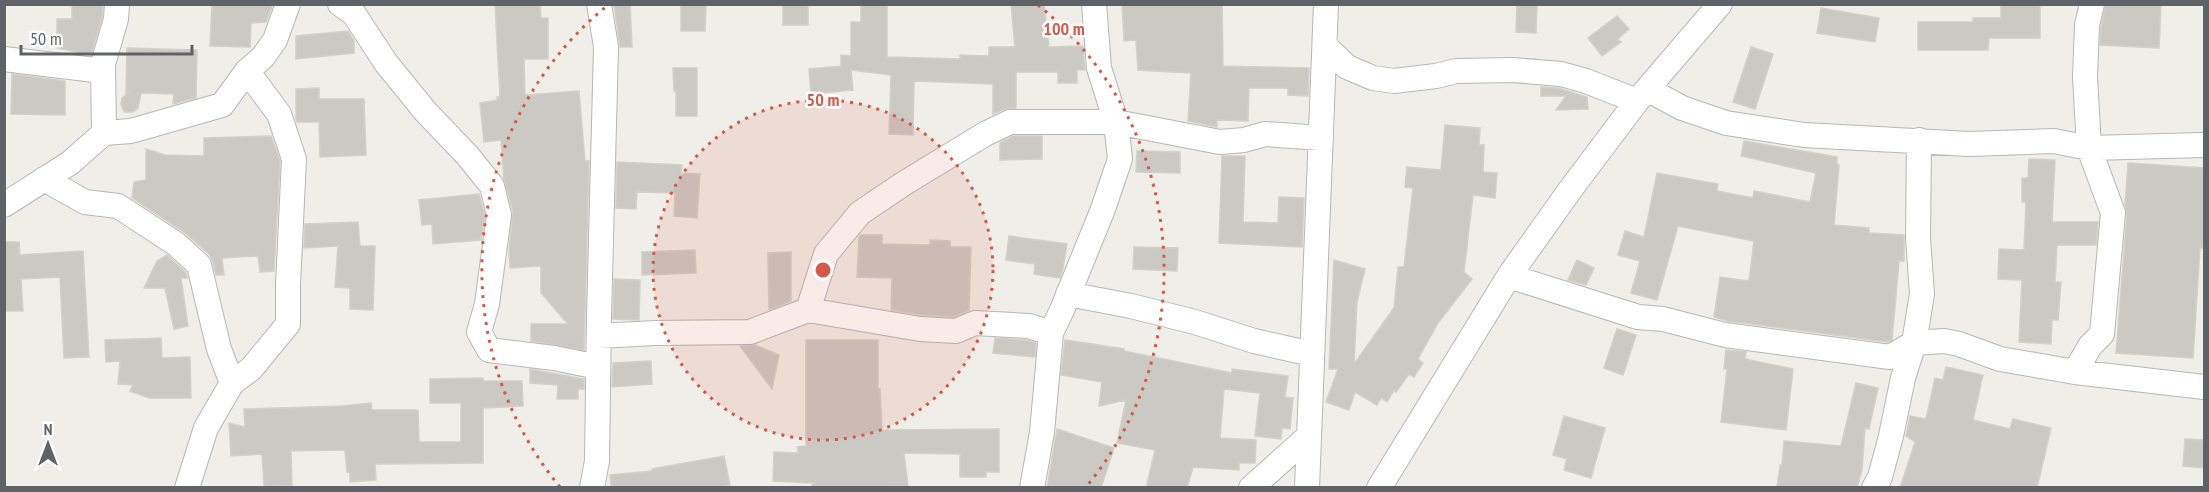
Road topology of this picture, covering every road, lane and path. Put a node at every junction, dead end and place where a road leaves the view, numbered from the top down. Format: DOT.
graph roads {
  1 [pos="117,4"];
  2 [pos="288,4"];
  3 [pos="340,4"];
  4 [pos="599,4"];
  5 [pos="1094,4"];
  6 [pos="1326,4"];
  7 [pos="2092,4"];
  8 [pos="1706,10"];
  9 [pos="1326,47"];
  10 [pos="4,59"];
  11 [pos="103,71"];
  12 [pos="247,71"];
  13 [pos="1642,95"];
  14 [pos="1116,122"];
  15 [pos="104,133"];
  16 [pos="1321,138"];
  17 [pos="1919,140"];
  18 [pos="2205,146"];
  19 [pos="2089,148"];
  20 [pos="44,179"];
  21 [pos="4,205"];
  22 [pos="1509,276"];
  23 [pos="1068,294"];
  24 [pos="808,310"];
  25 [pos="1051,333"];
  26 [pos="598,336"];
  27 [pos="1914,343"];
  28 [pos="1312,354"];
  29 [pos="598,367"];
  30 [pos="2076,372"];
  31 [pos="232,382"];
  32 [pos="2205,387"];
  33 [pos="1309,436"];
  34 [pos="187,488"];
  35 [pos="592,488"];
  36 [pos="1032,488"];
  37 [pos="1251,488"];
  38 [pos="1306,488"];
  39 [pos="1379,488"];
  40 [pos="1874,488"];
  1 -- 11 [label="street"];
  2 -- 12 [label="street"];
  3 -- 29 [label="street"];
  4 -- 26 [label="street"];
  5 -- 14 [label="street"];
  6 -- 9 [label="street"];
  7 -- 19 [label="street"];
  8 -- 13 [label="street"];
  9 -- 13 [label="street"];
  9 -- 16 [label="street"];
  10 -- 11 [label="street"];
  11 -- 15 [label="street"];
  12 -- 15 [label="street"];
  12 -- 31 [label="street"];
  13 -- 17 [label="street"];
  13 -- 22 [label="street"];
  14 -- 16 [label="street"];
  14 -- 23 [label="street"];
  14 -- 24 [label="street"];
  15 -- 20 [label="street"];
  16 -- 28 [label="street"];
  17 -- 19 [label="street"];
  17 -- 27 [label="street"];
  18 -- 19 [label="street"];
  19 -- 30 [label="street"];
  20 -- 21 [label="street"];
  20 -- 31 [label="street"];
  22 -- 27 [label="street"];
  22 -- 39 [label="street"];
  23 -- 25 [label="street"];
  23 -- 28 [label="street"];
  24 -- 25 [label="street"];
  24 -- 26 [label="street"];
  25 -- 36 [label="street"];
  26 -- 29 [label="street"];
  27 -- 30 [label="street"];
  27 -- 40 [label="street"];
  28 -- 33 [label="street"];
  29 -- 35 [label="street"];
  30 -- 32 [label="street"];
  31 -- 34 [label="street"];
  33 -- 37 [label="street"];
  33 -- 38 [label="street"];
}
